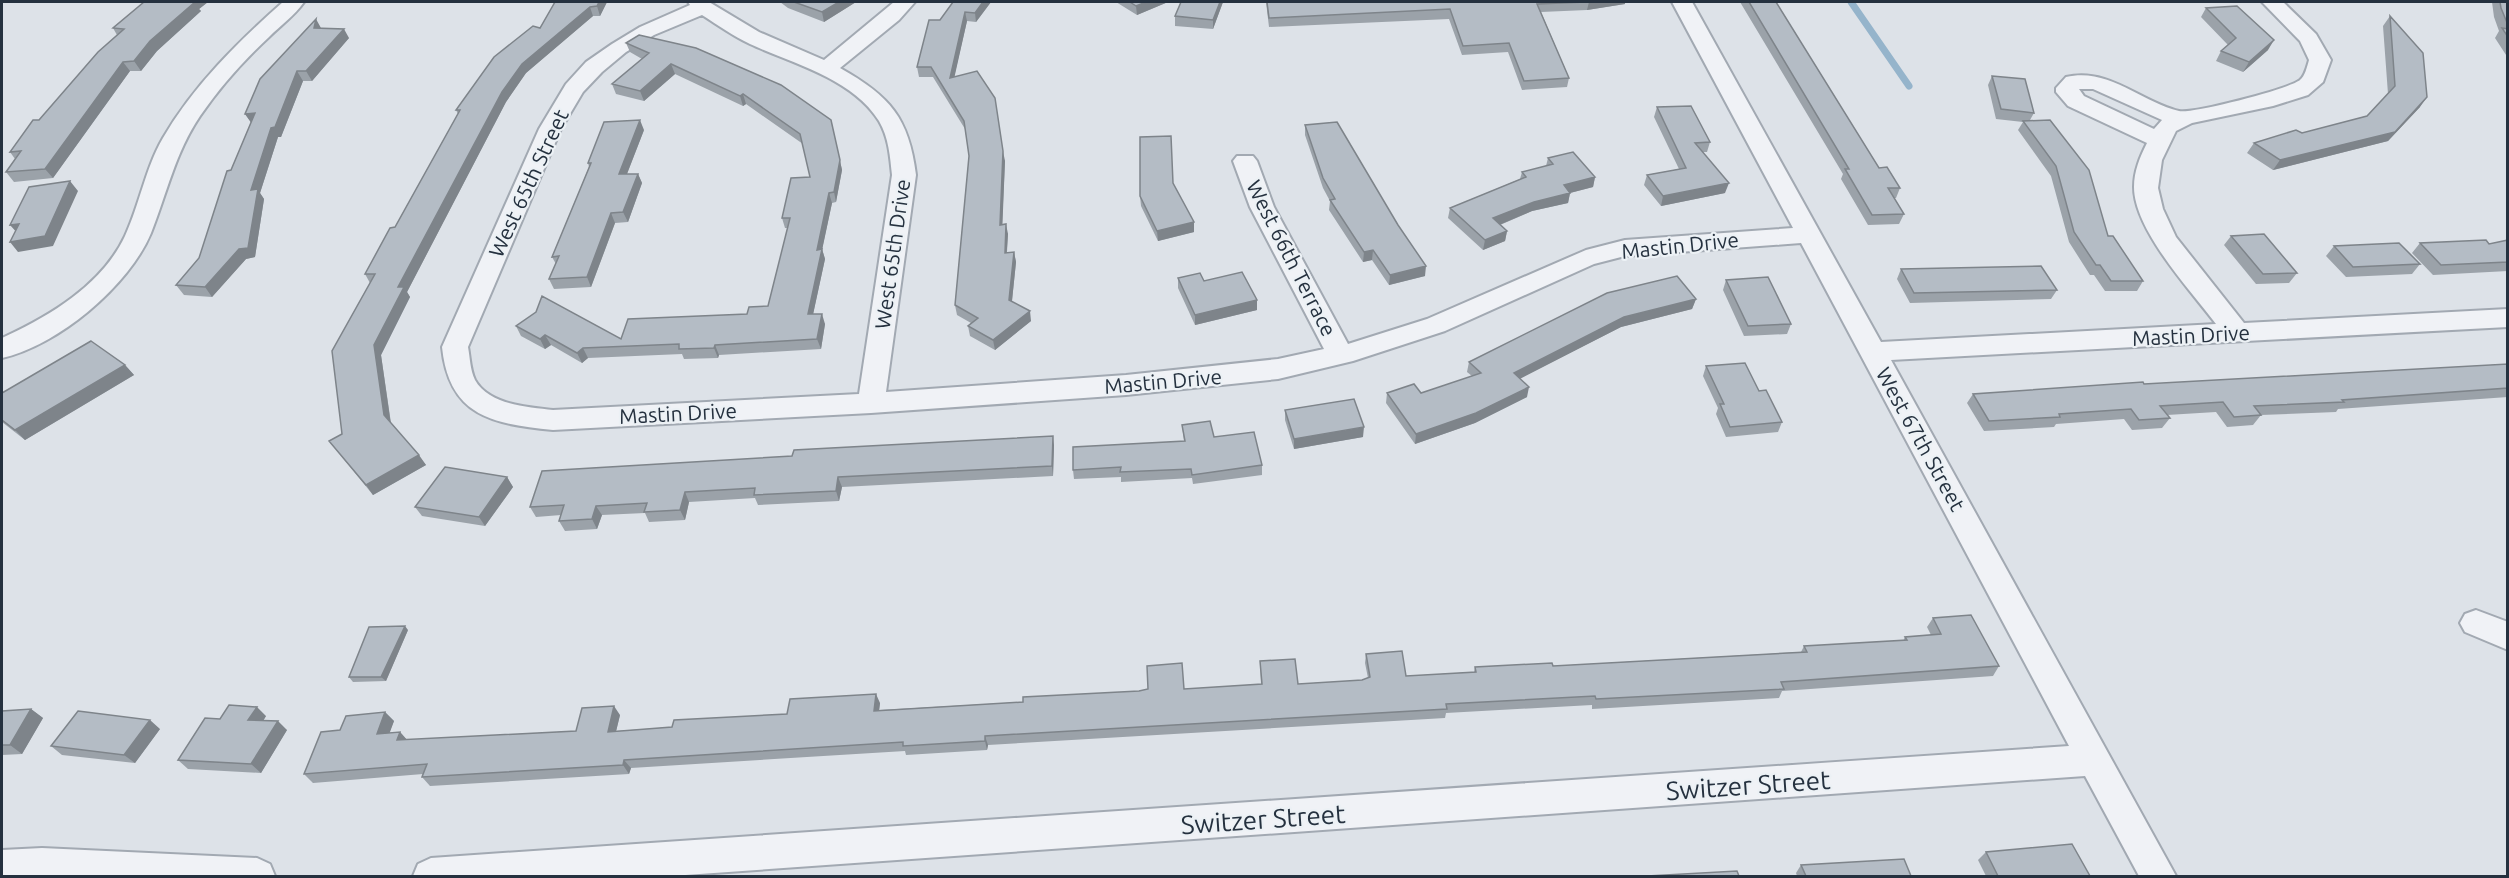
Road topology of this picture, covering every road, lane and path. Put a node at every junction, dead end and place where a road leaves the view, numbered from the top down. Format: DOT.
graph roads {
  1 [pos="294,2"];
  2 [pos="905,2"];
  3 [pos="1682,2"];
  4 [pos="2272,2"];
  5 [pos="700,4"];
  6 [pos="827,68"];
  7 [pos="2180,120"];
  8 [pos="2158,140"];
  9 [pos="1245,161"];
  10 [pos="1808,235"];
  11 [pos="2508,318"];
  12 [pos="2237,333"];
  13 [pos="2,349"];
  14 [pos="1874,352"];
  15 [pos="1341,355"];
  16 [pos="871,403"];
  17 [pos="496,408"];
  18 [pos="2476,623"];
  19 [pos="2508,637"];
  20 [pos="2095,760"];
  21 [pos="2,867"];
  22 [pos="257,876"];
  23 [pos="431,876"];
  24 [pos="2158,876"];
  1 -- 13 [label="street"];
  2 -- 6 [label="street"];
  3 -- 10 [label="street, West 67th Street"];
  4 -- 7 [label="street"];
  5 -- 6 [label="street, West 65th Drive"];
  5 -- 17 [label="street, West 65th Street"];
  6 -- 16 [label="street, West 65th Drive"];
  7 -- 8 [label="street"];
  7 -- 8 [label="street"];
  8 -- 12 [label="street"];
  9 -- 15 [label="street, West 66th Terrace"];
  10 -- 14 [label="street, West 67th Street"];
  10 -- 15 [label="street, Mastin Drive"];
  11 -- 12 [label="street, Mastin Drive"];
  12 -- 14 [label="street, Mastin Drive"];
  14 -- 20 [label="street, West 67th Street"];
  15 -- 16 [label="street, Mastin Drive"];
  16 -- 17 [label="street, Mastin Drive"];
  18 -- 19 [label="street"];
  20 -- 23 [label="street, Switzer Street"];
  20 -- 24 [label="street, West 67th Street"];
  21 -- 22 [label="street"];
}
